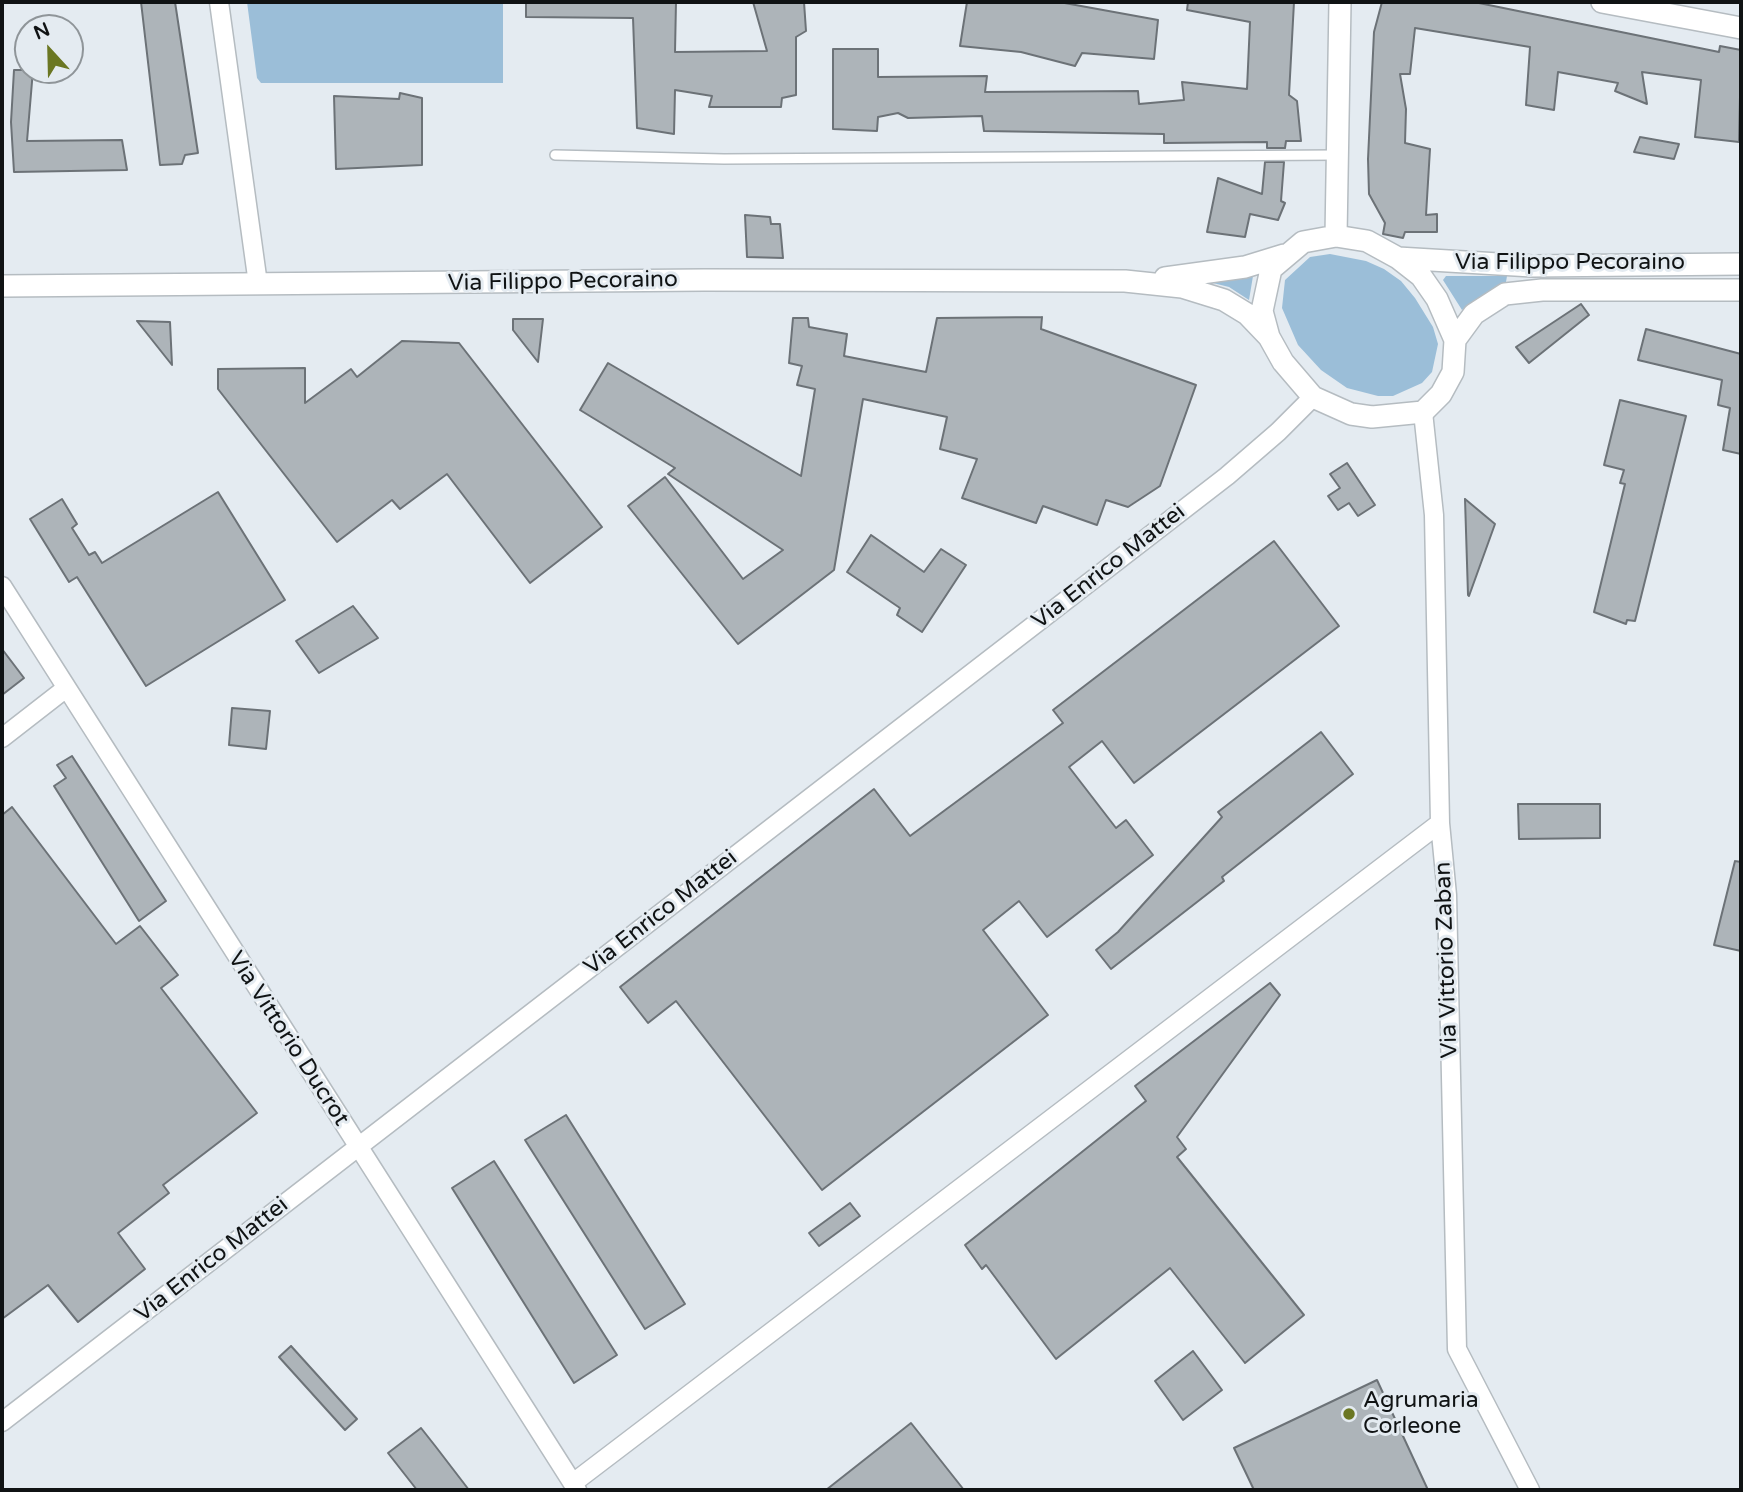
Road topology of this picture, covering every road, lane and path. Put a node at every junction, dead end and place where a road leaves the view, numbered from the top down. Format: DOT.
graph roads {
  1 [pos="219,2"];
  2 [pos="1340,2"];
  3 [pos="1602,2"];
  4 [pos="1741,28"];
  5 [pos="555,155"];
  6 [pos="1339,155"];
  7 [pos="1336,236"];
  8 [pos="1289,253"];
  9 [pos="1398,258"];
  10 [pos="1741,264"];
  11 [pos="1125,281"];
  12 [pos="258,285"];
  13 [pos="2,286"];
  14 [pos="1741,290"];
  15 [pos="1269,337"];
  16 [pos="1455,340"];
  17 [pos="1313,397"];
  18 [pos="1423,412"];
  19 [pos="2,586"];
  20 [pos="65,689"];
  21 [pos="2,738"];
  22 [pos="1440,822"];
  23 [pos="358,1147"];
  24 [pos="2,1422"];
  25 [pos="575,1487"];
  26 [pos="1530,1490"];
  1 -- 12 [label="street"];
  2 -- 6 [label="street"];
  3 -- 4 [label="street"];
  5 -- 6 [label="lane"];
  6 -- 7 [label="street"];
  7 -- 8 [label="street"];
  7 -- 9 [label="street"];
  8 -- 11 [label="street, Via Filippo Pecoraino"];
  8 -- 15 [label="street"];
  9 -- 10 [label="street, Via Filippo Pecoraino"];
  9 -- 16 [label="street"];
  11 -- 12 [label="street, Via Filippo Pecoraino"];
  11 -- 15 [label="street, Via Filippo Pecoraino"];
  12 -- 13 [label="street, Via Filippo Pecoraino"];
  14 -- 16 [label="street, Via Filippo Pecoraino"];
  15 -- 17 [label="street"];
  16 -- 18 [label="street"];
  17 -- 18 [label="street"];
  17 -- 23 [label="street, Via Enrico Mattei"];
  18 -- 22 [label="street, Via Vittorio Zaban"];
  19 -- 20 [label="street, Via Vittorio Ducrot"];
  20 -- 21 [label="street"];
  20 -- 23 [label="street, Via Vittorio Ducrot"];
  22 -- 25 [label="street"];
  22 -- 26 [label="street, Via Vittorio Zaban"];
  23 -- 24 [label="street, Via Enrico Mattei"];
  23 -- 25 [label="street, Via Vittorio Ducrot"];
}
